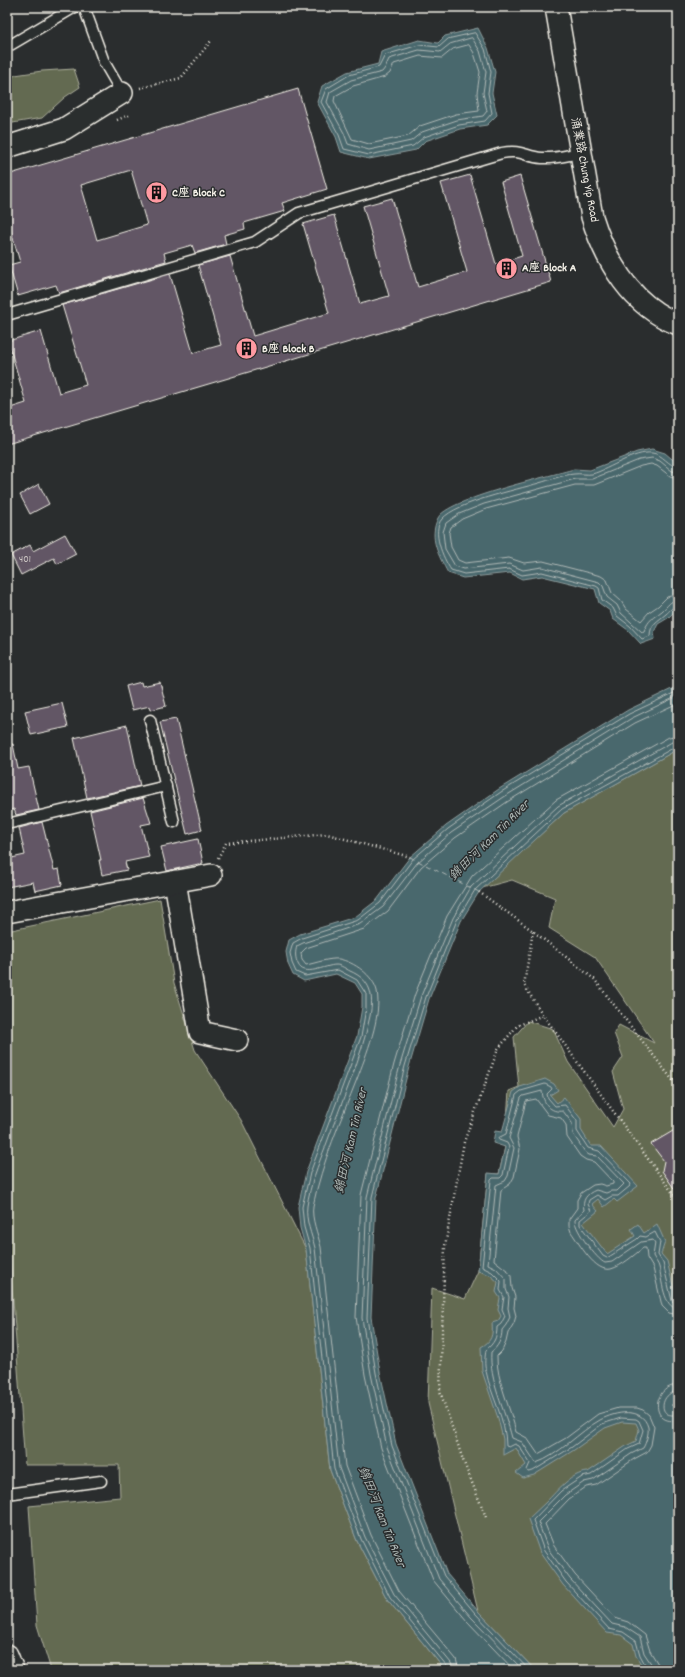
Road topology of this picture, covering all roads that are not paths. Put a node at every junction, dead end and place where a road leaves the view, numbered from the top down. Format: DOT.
graph roads {
  1 [pos="75,7"];
  2 [pos="84,7"];
  3 [pos="556,7"];
  4 [pos="7,47"];
  5 [pos="122,93"];
  6 [pos="7,147"];
  7 [pos="580,152"];
  8 [pos="7,315"];
  9 [pos="678,324"];
  10 [pos="150,720"];
  11 [pos="166,786"];
  12 [pos="174,822"];
  13 [pos="7,824"];
  14 [pos="211,875"];
  15 [pos="175,881"];
  16 [pos="7,912"];
  17 [pos="237,1040"];
  18 [pos="101,1481"];
  19 [pos="7,1494"];
  20 [pos="7,1655"];
  21 [pos="13,1670"];
  1 -- 4 [label="lane"];
  2 -- 5 [label="lane"];
  3 -- 7 [label="street, 涌業路 Chung Yip Road"];
  5 -- 6 [label="street"];
  7 -- 8 [label="lane"];
  7 -- 9 [label="street, 涌業路 Chung Yip Road"];
  10 -- 11 [label="lane"];
  11 -- 12 [label="lane"];
  11 -- 13 [label="lane"];
  14 -- 15 [label="street"];
  15 -- 16 [label="street"];
  15 -- 17 [label="street"];
  18 -- 19 [label="lane"];
  20 -- 21 [label="street"];
}
